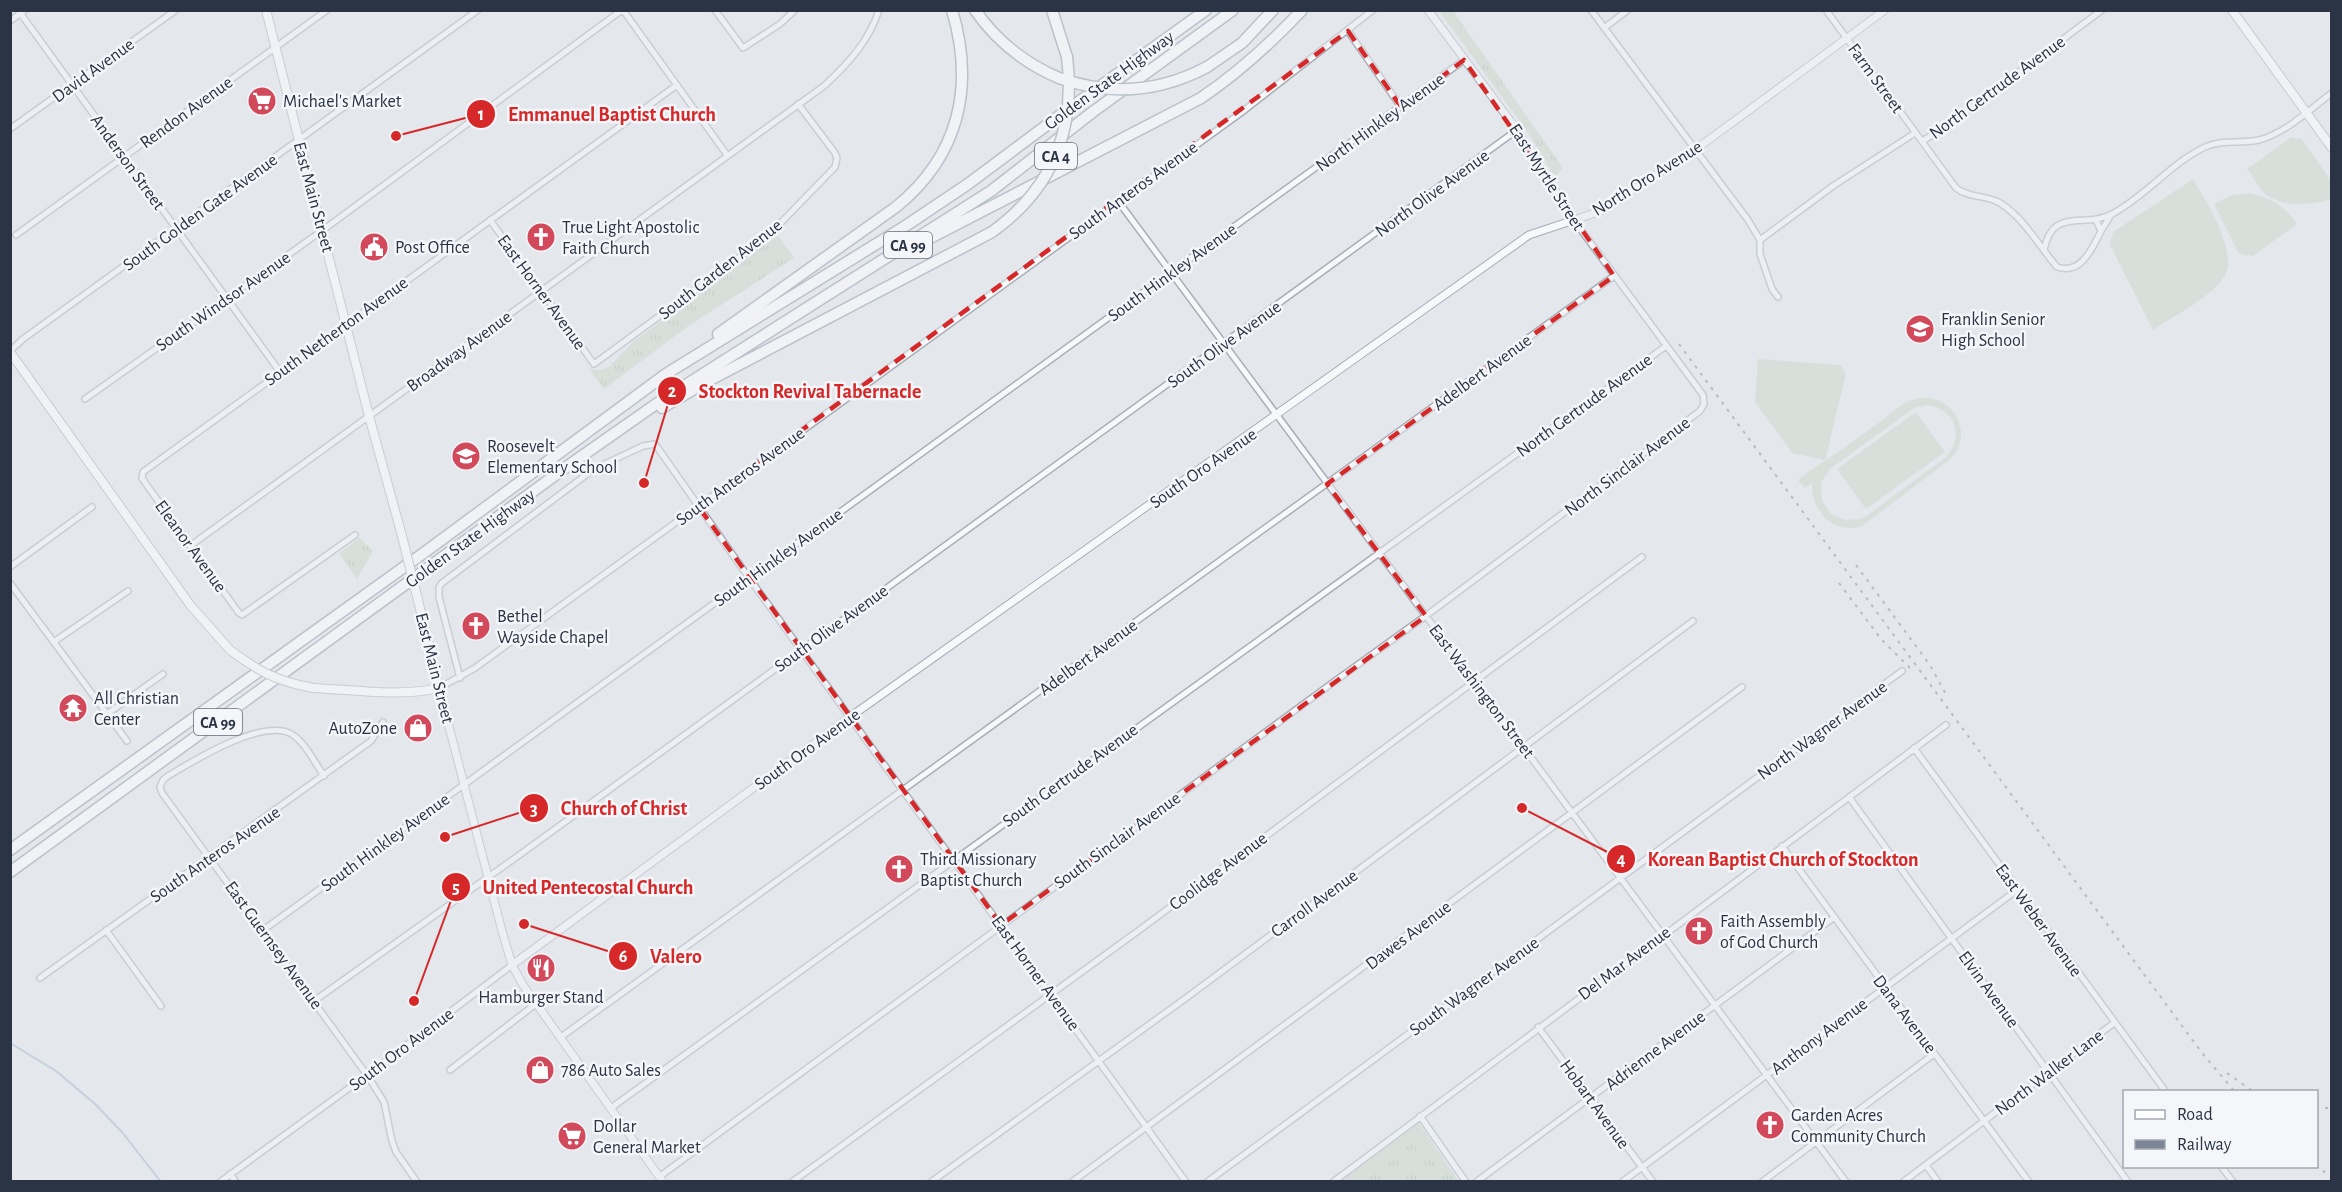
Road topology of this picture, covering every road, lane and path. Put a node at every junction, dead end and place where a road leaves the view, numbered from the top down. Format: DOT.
graph roads {
  1 [pos="176,10"];
  2 [pos="266,10"];
  3 [pos="327,10"];
  4 [pos="478,10"];
  5 [pos="623,10"];
  6 [pos="715,10"];
  7 [pos="795,10"];
  8 [pos="879,10"];
  9 [pos="952,10"];
  10 [pos="975,10"];
  11 [pos="1052,10"];
  12 [pos="1206,10"];
  13 [pos="1233,10"];
  14 [pos="1273,10"];
  15 [pos="1302,10"];
  16 [pos="1373,10"];
  17 [pos="1428,10"];
  18 [pos="1591,10"];
  19 [pos="1628,10"];
  20 [pos="1826,10"];
  21 [pos="1885,10"];
  22 [pos="2102,10"];
  23 [pos="2232,10"];
  24 [pos="21,12"];
  25 [pos="10,21"];
  26 [pos="1604,28"];
  27 [pos="1348,31"];
  28 [pos="1847,39"];
  29 [pos="275,48"];
  30 [pos="1464,60"];
  31 [pos="72,85"];
  32 [pos="677,85"];
  33 [pos="2331,93"];
  34 [pos="798,104"];
  35 [pos="1401,107"];
  36 [pos="2305,112"];
  37 [pos="10,129"];
  38 [pos="1517,130"];
  39 [pos="1915,133"];
  40 [pos="299,140"];
  41 [pos="1922,141"];
  42 [pos="2331,148"];
  43 [pos="1694,149"];
  44 [pos="727,154"];
  45 [pos="124,157"];
  46 [pos="1295,184"];
  47 [pos="1118,201"];
  48 [pos="2112,214"];
  49 [pos="1573,219"];
  50 [pos="490,220"];
  51 [pos="2096,220"];
  52 [pos="176,228"];
  53 [pos="323,230"];
  54 [pos="2101,231"];
  55 [pos="16,235"];
  56 [pos="920,237"];
  57 [pos="1760,240"];
  58 [pos="2044,250"];
  59 [pos="1347,255"];
  60 [pos="1170,272"];
  61 [pos="1614,276"];
  62 [pos="542,290"];
  63 [pos="1778,297"];
  64 [pos="225,298"];
  65 [pos="346,325"];
  66 [pos="1400,326"];
  67 [pos="1224,344"];
  68 [pos="1666,346"];
  69 [pos="10,352"];
  70 [pos="594,364"];
  71 [pos="280,372"];
  72 [pos="666,374"];
  73 [pos="85,399"];
  74 [pos="1704,404"];
  75 [pos="1276,415"];
  76 [pos="369,416"];
  77 [pos="572,463"];
  78 [pos="1501,464"];
  79 [pos="143,475"];
  80 [pos="1327,484"];
  81 [pos="92,507"];
  82 [pos="698,507"];
  83 [pos="1547,526"];
  84 [pos="355,535"];
  85 [pos="190,546"];
  86 [pos="1378,552"];
  87 [pos="1642,557"];
  88 [pos="10,567"];
  89 [pos="749,578"];
  90 [pos="10,583"];
  91 [pos="128,591"];
  92 [pos="1426,616"];
  93 [pos="1693,621"];
  94 [pos="55,641"];
  95 [pos="801,650"];
  96 [pos="1902,670"];
  97 [pos="163,674"];
  98 [pos="460,678"];
  99 [pos="1474,682"];
  100 [pos="1742,687"];
  101 [pos="439,688"];
  102 [pos="107,714"];
  103 [pos="850,717"];
  104 [pos="383,722"];
  105 [pos="1946,725"];
  106 [pos="127,741"];
  107 [pos="1523,748"];
  108 [pos="1914,748"];
  109 [pos="324,776"];
  110 [pos="464,784"];
  111 [pos="903,790"];
  112 [pos="1741,790"];
  113 [pos="1849,797"];
  114 [pos="1572,813"];
  115 [pos="1782,846"];
  116 [pos="10,850"];
  117 [pos="211,858"];
  118 [pos="953,860"];
  119 [pos="10,872"];
  120 [pos="488,876"];
  121 [pos="1620,878"];
  122 [pos="2017,890"];
  123 [pos="1833,918"];
  124 [pos="1001,925"];
  125 [pos="106,930"];
  126 [pos="262,931"];
  127 [pos="1662,935"];
  128 [pos="1951,938"];
  129 [pos="512,965"];
  130 [pos="40,978"];
  131 [pos="1885,987"];
  132 [pos="1051,994"];
  133 [pos="314,1001"];
  134 [pos="537,1003"];
  135 [pos="1714,1005"];
  136 [pos="161,1006"];
  137 [pos="2114,1023"];
  138 [pos="1538,1027"];
  139 [pos="561,1037"];
  140 [pos="1934,1054"];
  141 [pos="1099,1061"];
  142 [pos="450,1070"];
  143 [pos="2049,1072"];
  144 [pos="367,1075"];
  145 [pos="1766,1075"];
  146 [pos="2164,1090"];
  147 [pos="1590,1098"];
  148 [pos="610,1108"];
  149 [pos="1420,1116"];
  150 [pos="1985,1121"];
  151 [pos="1147,1127"];
  152 [pos="1816,1142"];
  153 [pos="1926,1165"];
  154 [pos="1642,1167"];
  155 [pos="2223,1168"];
  156 [pos="230,1174"];
  157 [pos="661,1179"];
  158 [pos="220,1182"];
  159 [pos="236,1182"];
  160 [pos="417,1182"];
  161 [pos="792,1182"];
  162 [pos="931,1182"];
  163 [pos="1072,1182"];
  164 [pos="1186,1182"];
  165 [pos="1207,1182"];
  166 [pos="1333,1182"];
  167 [pos="1466,1182"];
  168 [pos="1476,1182"];
  169 [pos="1622,1182"];
  170 [pos="1653,1182"];
  171 [pos="1762,1182"];
  172 [pos="1846,1182"];
  173 [pos="1903,1182"];
  174 [pos="1938,1182"];
  175 [pos="2030,1182"];
  176 [pos="2128,1182"];
  177 [pos="2233,1182"];
  1 -- 31 [label="street, David Avenue"];
  2 -- 29 [label="main road, East Main Street"];
  3 -- 29 [label="street, Rendon Avenue"];
  4 -- 40 [label="street, South Golden Gate Avenue"];
  5 -- 32 [label="street"];
  5 -- 53 [label="street, South Windsor Avenue"];
  6 -- 7 [label="street"];
  8 -- 34 [label="street, Broadway Avenue"];
  9 -- 72 [label="highway"];
  10 -- 14 [label="highway, bridge"];
  11 -- 77 [label="highway, CA 4, bridge"];
  12 -- 72 [label="highway, Golden State Highway / CA 99"];
  13 -- 56 [label="highway, Golden State Highway / CA 99"];
  15 -- 56 [label="highway"];
  16 -- 27 [label="street, South Anteros Avenue"];
  17 -- 30 [label="street, East Myrtle Street"];
  18 -- 26 [label="street"];
  19 -- 26 [label="street"];
  20 -- 28 [label="street, Farm Street"];
  21 -- 28 [label="street, North Oro Avenue"];
  22 -- 41 [label="street, North Gertrude Avenue"];
  23 -- 36 [label="main road"];
  24 -- 25 [label="street"];
  24 -- 31 [label="street, Anderson Street"];
  26 -- 43 [label="street"];
  27 -- 35 [label="street"];
  27 -- 47 [label="street, South Anteros Avenue"];
  28 -- 39 [label="street, Farm Street"];
  28 -- 43 [label="street, North Oro Avenue"];
  29 -- 40 [label="main road, East Main Street"];
  29 -- 45 [label="street, Rendon Avenue"];
  30 -- 35 [label="street, North Hinkley Avenue"];
  30 -- 38 [label="street, East Myrtle Street"];
  31 -- 37 [label="street, David Avenue"];
  31 -- 45 [label="street, Anderson Street"];
  32 -- 44 [label="street"];
  32 -- 50 [label="street, South Netherton Avenue"];
  33 -- 36 [label="street"];
  34 -- 44 [label="street, Broadway Avenue"];
  34 -- 70 [label="street, South Garden Avenue"];
  35 -- 46 [label="street, North Hinkley Avenue"];
  36 -- 42 [label="main road"];
  36 -- 48 [label="street"];
  38 -- 49 [label="street, East Myrtle Street"];
  38 -- 59 [label="street, North Olive Avenue"];
  39 -- 41 [label="street, Farm Street"];
  39 -- 57 [label="street, North Gertrude Avenue"];
  40 -- 52 [label="street, South Golden Gate Avenue"];
  40 -- 53 [label="main road, East Main Street"];
  41 -- 58 [label="street, Farm Street"];
  43 -- 49 [label="street, North Oro Avenue"];
  43 -- 57 [label="street"];
  44 -- 62 [label="street, Broadway Avenue"];
  45 -- 52 [label="street, Anderson Street"];
  45 -- 55 [label="street, Rendon Avenue"];
  46 -- 60 [label="street, South Hinkley Avenue"];
  47 -- 60 [label="street, East Washington Street"];
  47 -- 82 [label="street, South Anteros Avenue"];
  48 -- 51 [label="street"];
  48 -- 54 [label="street"];
  49 -- 61 [label="street, East Myrtle Street"];
  49 -- 66 [label="street, North Oro Avenue"];
  50 -- 62 [label="street, East Horner Avenue"];
  50 -- 65 [label="street, South Netherton Avenue"];
  51 -- 54 [label="street"];
  51 -- 58 [label="street"];
  52 -- 64 [label="street, Anderson Street"];
  52 -- 69 [label="street, South Golden Gate Avenue"];
  53 -- 64 [label="street, South Windsor Avenue"];
  53 -- 65 [label="main road, East Main Street"];
  54 -- 58 [label="street"];
  56 -- 77 [label="highway, Golden State Highway / CA 99"];
  57 -- 63 [label="street"];
  59 -- 67 [label="street, South Olive Avenue"];
  60 -- 67 [label="street, East Washington Street"];
  60 -- 89 [label="street, South Hinkley Avenue"];
  61 -- 68 [label="street, East Myrtle Street"];
  61 -- 80 [label="street, Adelbert Avenue"];
  62 -- 70 [label="street, East Horner Avenue"];
  62 -- 76 [label="street, Broadway Avenue"];
  64 -- 71 [label="street, Anderson Street"];
  64 -- 73 [label="street, South Windsor Avenue"];
  65 -- 71 [label="street, South Netherton Avenue"];
  65 -- 76 [label="main road, East Main Street"];
  66 -- 75 [label="street, South Oro Avenue"];
  67 -- 75 [label="street, East Washington Street"];
  67 -- 95 [label="street, South Olive Avenue"];
  68 -- 74 [label="street, East Myrtle Street"];
  68 -- 78 [label="street, North Gertrude Avenue"];
  69 -- 101 [label="main road, bridge"];
  71 -- 79 [label="street, South Netherton Avenue"];
  72 -- 116 [label="highway, Golden State Highway / CA 99"];
  74 -- 83 [label="street, North Sinclair Avenue"];
  75 -- 80 [label="street, East Washington Street"];
  75 -- 103 [label="street, South Oro Avenue"];
  76 -- 85 [label="street, Broadway Avenue"];
  76 -- 101 [label="main road, East Main Street, bridge"];
  77 -- 119 [label="highway, Golden State Highway / CA 99"];
  78 -- 86 [label="street, South Gertrude Avenue"];
  79 -- 85 [label="street, Eleanor Avenue"];
  80 -- 86 [label="street, East Washington Street"];
  80 -- 111 [label="street, Adelbert Avenue"];
  81 -- 88 [label="street"];
  82 -- 89 [label="street, East Horner Avenue"];
  82 -- 98 [label="street, South Anteros Avenue"];
  82 -- 98 [label="street, East Horner Avenue"];
  83 -- 92 [label="street, South Sinclair Avenue"];
  84 -- 85 [label="street, Eleanor Avenue"];
  86 -- 92 [label="street, East Washington Street"];
  86 -- 118 [label="street, South Gertrude Avenue"];
  87 -- 99 [label="street, Coolidge Avenue"];
  89 -- 95 [label="street, East Horner Avenue"];
  89 -- 110 [label="street, South Hinkley Avenue"];
  90 -- 94 [label="street"];
  91 -- 94 [label="street"];
  92 -- 99 [label="street, East Washington Street"];
  92 -- 124 [label="street, South Sinclair Avenue"];
  93 -- 107 [label="street, Carroll Avenue"];
  94 -- 102 [label="street"];
  95 -- 103 [label="street, East Horner Avenue"];
  95 -- 120 [label="street, South Olive Avenue"];
  96 -- 112 [label="street, North Wagner Avenue"];
  97 -- 102 [label="street"];
  98 -- 101 [label="street, South Anteros Avenue"];
  99 -- 107 [label="street, East Washington Street"];
  99 -- 132 [label="street, Coolidge Avenue"];
  100 -- 114 [label="street, Dawes Avenue"];
  101 -- 110 [label="street, East Main Street"];
  102 -- 106 [label="street"];
  103 -- 111 [label="street, East Horner Avenue"];
  103 -- 129 [label="street, South Oro Avenue"];
  104 -- 109 [label="street, South Anteros Avenue"];
  105 -- 108 [label="street, Del Mar Avenue"];
  107 -- 114 [label="street, East Washington Street"];
  107 -- 141 [label="street, Carroll Avenue"];
  108 -- 113 [label="street, Del Mar Avenue"];
  108 -- 122 [label="street, East Weber Avenue"];
  109 -- 117 [label="street, South Anteros Avenue"];
  109 -- 117 [label="street, East Guernsey Avenue"];
  110 -- 120 [label="street, East Main Street"];
  110 -- 126 [label="street, South Hinkley Avenue"];
  111 -- 118 [label="street, East Horner Avenue"];
  111 -- 139 [label="street, Adelbert Avenue"];
  112 -- 121 [label="street, South Wagner Avenue"];
  113 -- 115 [label="street, Del Mar Avenue"];
  113 -- 128 [label="street, Elvin Avenue"];
  114 -- 121 [label="street, East Washington Street"];
  114 -- 151 [label="street, Dawes Avenue"];
  115 -- 123 [label="street, Dana Avenue"];
  115 -- 127 [label="street, Del Mar Avenue"];
  117 -- 125 [label="street, South Anteros Avenue"];
  117 -- 126 [label="street, East Guernsey Avenue"];
  118 -- 124 [label="street, East Horner Avenue"];
  118 -- 148 [label="street, South Gertrude Avenue"];
  120 -- 129 [label="street, East Main Street"];
  120 -- 133 [label="street, South Olive Avenue"];
  121 -- 127 [label="street, East Washington Street"];
  121 -- 165 [label="street, South Wagner Avenue"];
  122 -- 128 [label="street, Anthony Avenue"];
  122 -- 137 [label="street, East Weber Avenue"];
  123 -- 131 [label="street, Dana Avenue"];
  123 -- 135 [label="street, Adrienne Avenue"];
  124 -- 132 [label="street, East Horner Avenue"];
  124 -- 157 [label="street, South Sinclair Avenue"];
  125 -- 130 [label="street, South Anteros Avenue"];
  125 -- 136 [label="street"];
  126 -- 133 [label="street, East Guernsey Avenue"];
  127 -- 135 [label="street, East Washington Street"];
  127 -- 138 [label="street, Del Mar Avenue"];
  128 -- 131 [label="street, Anthony Avenue"];
  128 -- 143 [label="street, Elvin Avenue"];
  129 -- 134 [label="street, East Main Street"];
  129 -- 144 [label="street, South Oro Avenue"];
  131 -- 140 [label="street, Dana Avenue"];
  131 -- 145 [label="street, Anthony Avenue"];
  132 -- 141 [label="street, East Horner Avenue"];
  132 -- 161 [label="street, Coolidge Avenue"];
  133 -- 144 [label="street, East Guernsey Avenue"];
  134 -- 139 [label="street, East Main Street"];
  134 -- 142 [label="street"];
  135 -- 145 [label="street, East Washington Street"];
  135 -- 147 [label="street, Adrienne Avenue"];
  137 -- 143 [label="street, North Walker Lane"];
  137 -- 146 [label="street, East Weber Avenue"];
  138 -- 147 [label="street, Hobart Avenue"];
  138 -- 149 [label="street, Del Mar Avenue"];
  139 -- 148 [label="street, East Main Street"];
  140 -- 150 [label="street, Dana Avenue"];
  140 -- 152 [label="street"];
  141 -- 151 [label="street, East Horner Avenue"];
  141 -- 162 [label="street, Carroll Avenue"];
  143 -- 150 [label="street, North Walker Lane"];
  143 -- 176 [label="street, Elvin Avenue"];
  144 -- 156 [label="street, South Oro Avenue"];
  144 -- 160 [label="street, East Guernsey Avenue"];
  145 -- 152 [label="street, East Washington Street"];
  145 -- 154 [label="street, Anthony Avenue"];
  147 -- 154 [label="street, Hobart Avenue"];
  147 -- 168 [label="street, Adrienne Avenue"];
  148 -- 157 [label="street, East Main Street"];
  149 -- 166 [label="street, Del Mar Avenue"];
  149 -- 167 [label="street"];
  150 -- 153 [label="street, North Walker Lane"];
  150 -- 175 [label="street, Dana Avenue"];
  151 -- 163 [label="street, Dawes Avenue"];
  151 -- 164 [label="street, East Horner Avenue"];
  152 -- 171 [label="street"];
  152 -- 172 [label="street, East Washington Street"];
  153 -- 173 [label="street, North Walker Lane"];
  153 -- 174 [label="street"];
  154 -- 169 [label="street, Anthony Avenue"];
  154 -- 170 [label="street, Hobart Avenue"];
  155 -- 177 [label="street"];
  156 -- 158 [label="street, South Oro Avenue"];
  156 -- 159 [label="street"];
}
